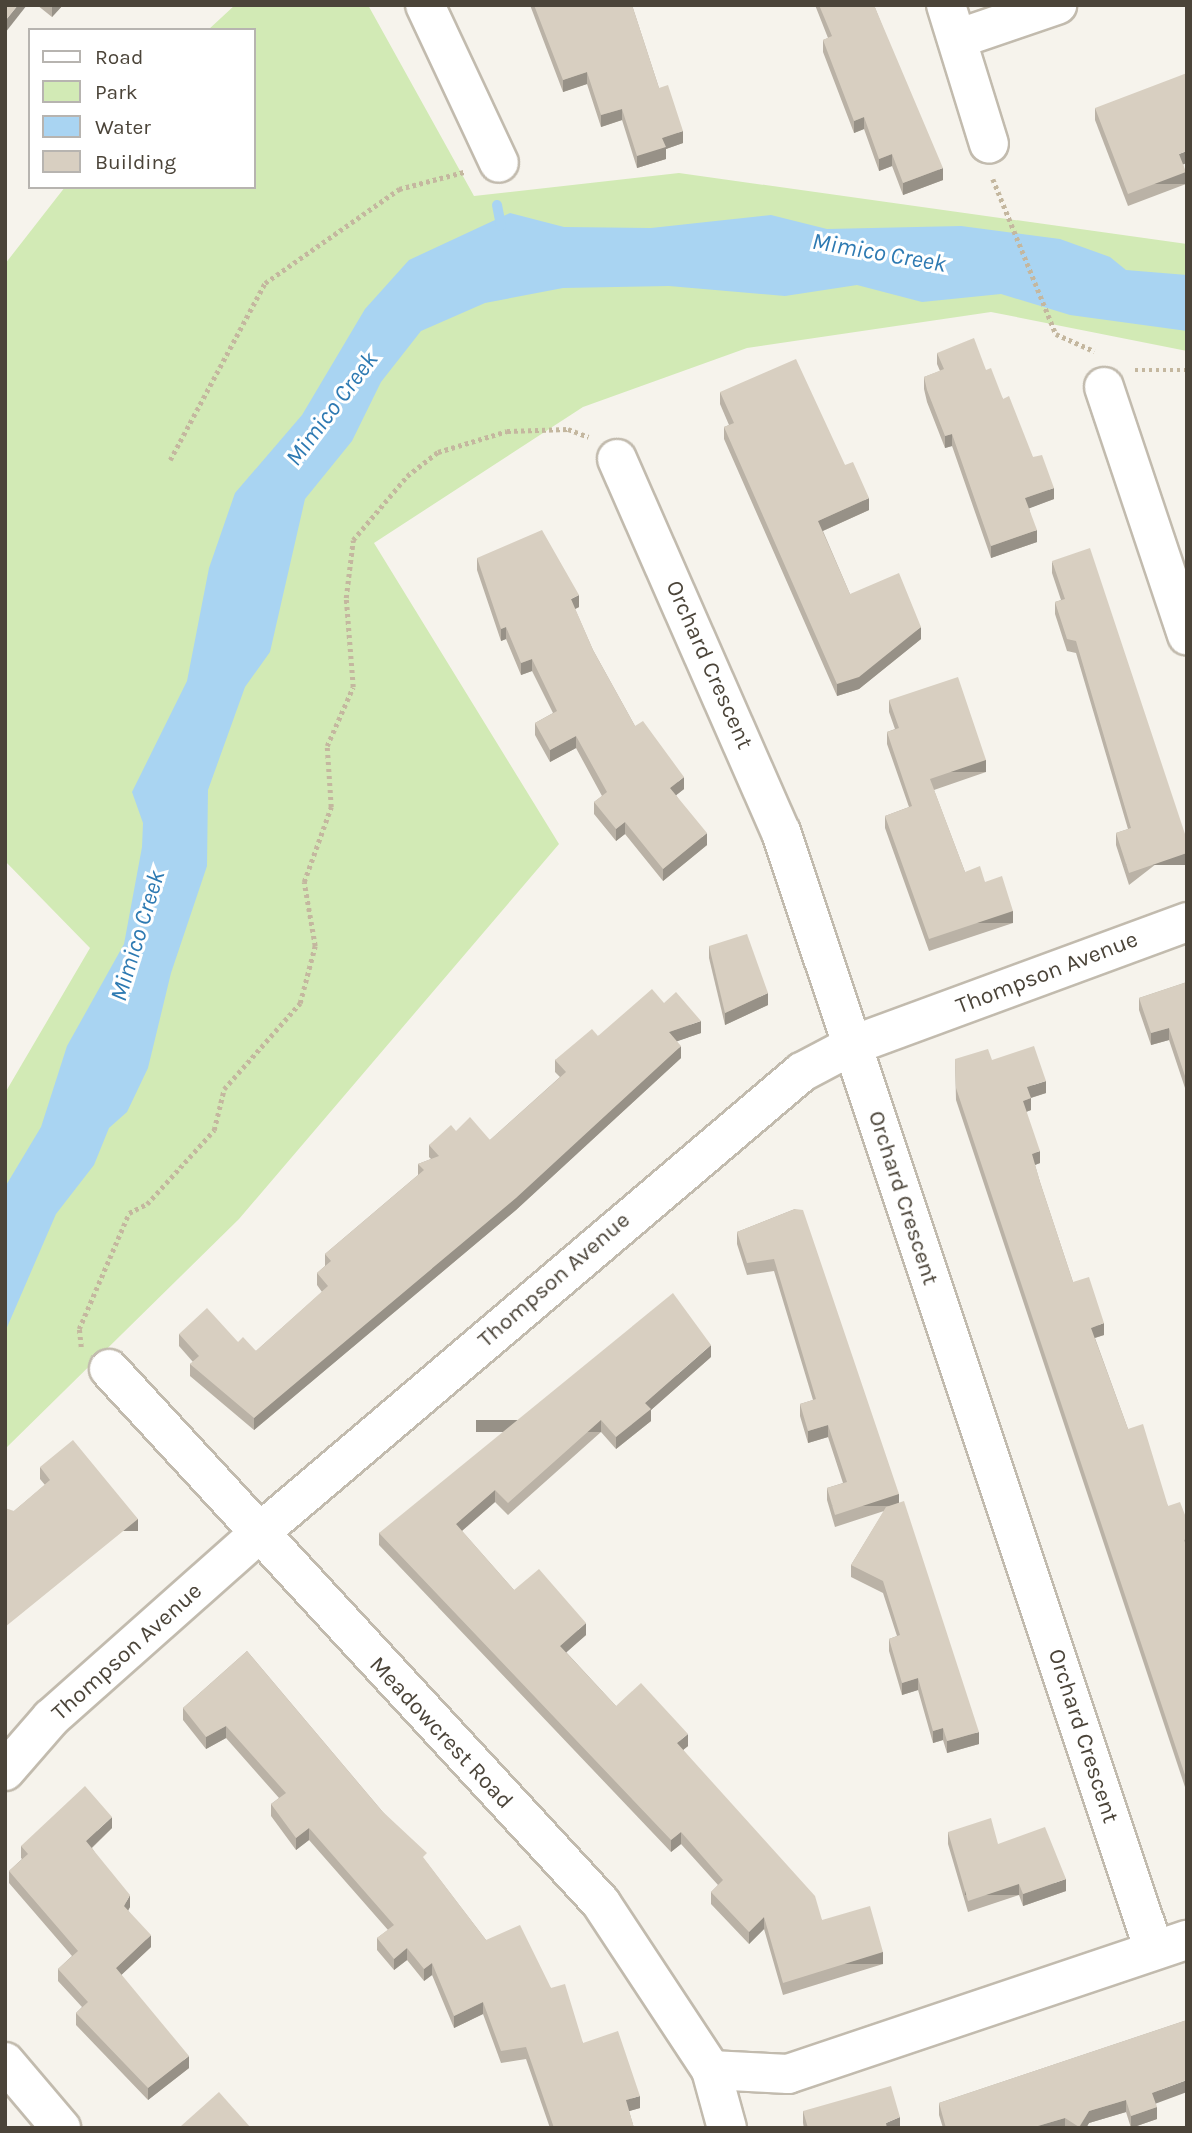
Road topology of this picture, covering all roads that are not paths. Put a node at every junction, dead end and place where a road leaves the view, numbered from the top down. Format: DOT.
graph roads {
  1 [pos="425,5"];
  2 [pos="1057,5"];
  3 [pos="951,22"];
  4 [pos="989,144"];
  5 [pos="499,163"];
  6 [pos="1113,379"];
  7 [pos="617,459"];
  8 [pos="1187,635"];
  9 [pos="1187,922"];
  10 [pos="853,1045"];
  11 [pos="109,1369"];
  12 [pos="258,1534"];
  13 [pos="5,1771"];
  14 [pos="1170,1945"];
  15 [pos="5,2062"];
  16 [pos="711,2070"];
  17 [pos="61,2128"];
  18 [pos="727,2128"];
  1 -- 5 [label="street"];
  2 -- 3 [label="street"];
  3 -- 4 [label="street"];
  6 -- 8 [label="street"];
  7 -- 10 [label="street, Orchard Crescent"];
  9 -- 10 [label="street, Thompson Avenue"];
  10 -- 12 [label="street, Thompson Avenue"];
  10 -- 14 [label="street, Orchard Crescent"];
  11 -- 12 [label="street, Meadowcrest Road"];
  12 -- 13 [label="street, Thompson Avenue"];
  12 -- 16 [label="street, Meadowcrest Road"];
  14 -- 16 [label="street, Orchard Crescent"];
  15 -- 17 [label="street"];
  16 -- 18 [label="street, Meadowcrest Road"];
}
